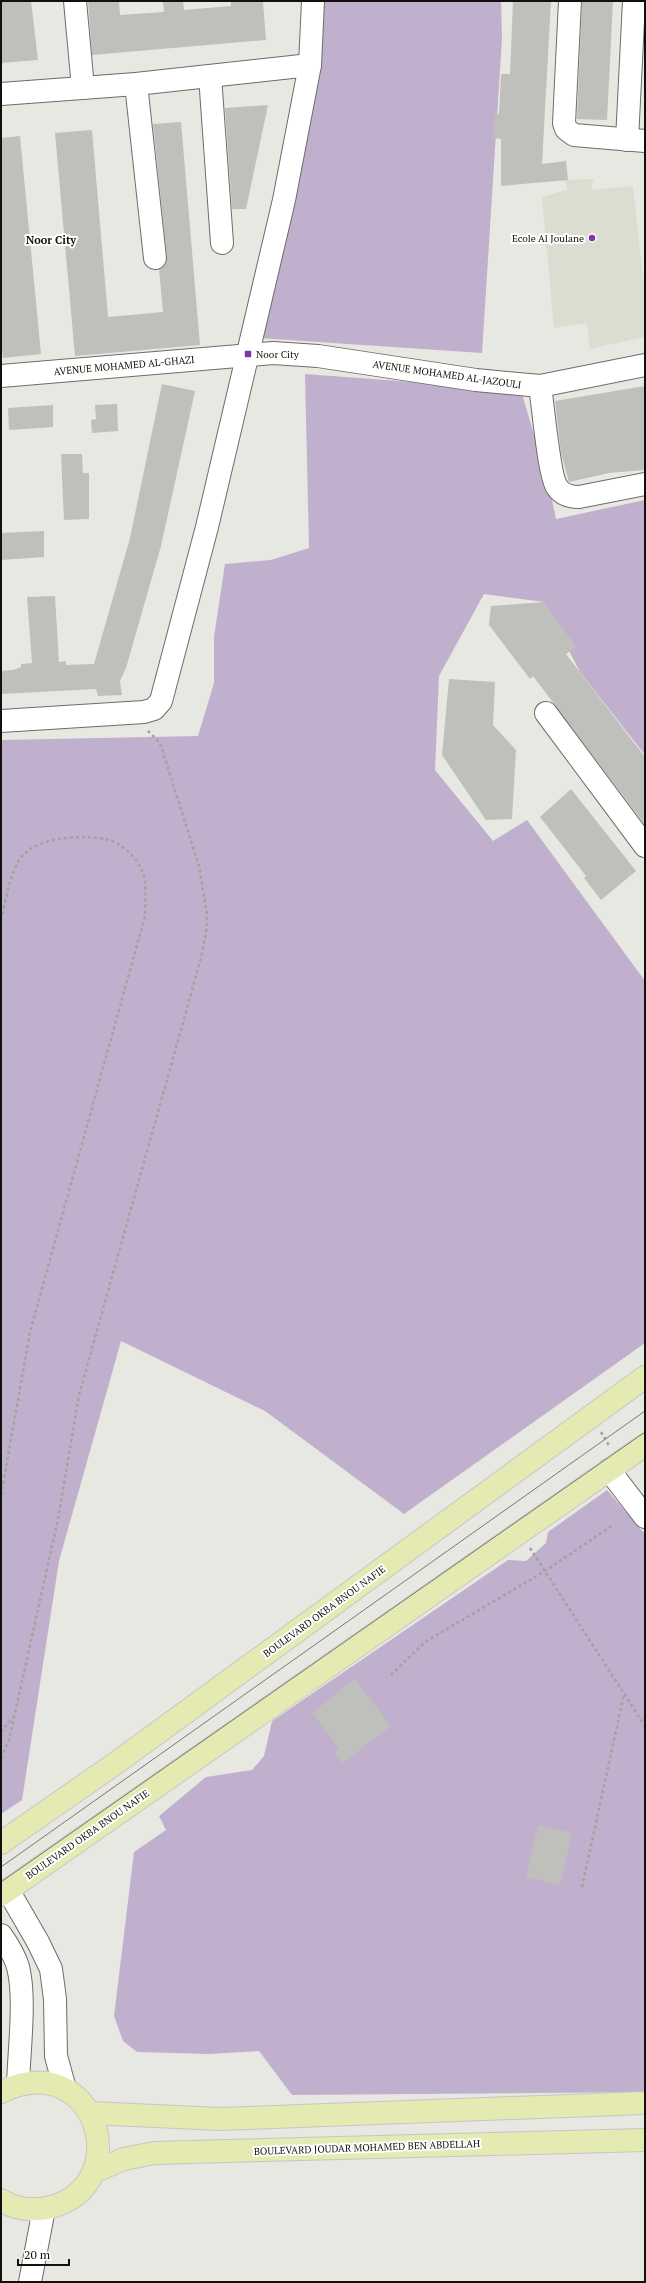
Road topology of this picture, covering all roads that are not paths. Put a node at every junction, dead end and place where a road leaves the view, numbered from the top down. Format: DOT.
graph roads {
  1 [pos="75,1"];
  2 [pos="313,1"];
  3 [pos="570,1"];
  4 [pos="638,10"];
  5 [pos="310,65"];
  6 [pos="638,74"];
  7 [pos="210,76"];
  8 [pos="136,84"];
  9 [pos="83,88"];
  10 [pos="1,94"];
  11 [pos="636,141"];
  12 [pos="222,243"];
  13 [pos="155,258"];
  14 [pos="248,354"];
  15 [pos="645,365"];
  16 [pos="1,376"];
  17 [pos="540,386"];
  18 [pos="645,484"];
  19 [pos="546,713"];
  20 [pos="1,721"];
  21 [pos="645,846"];
  22 [pos="645,1377"];
  23 [pos="645,1445"];
  24 [pos="615,1466"];
  25 [pos="645,1518"];
  26 [pos="1,1843"];
  27 [pos="4,1892"];
  28 [pos="1,1935"];
  29 [pos="9,2088"];
  30 [pos="64,2089"];
  31 [pos="645,2103"];
  32 [pos="90,2113"];
  33 [pos="645,2140"];
  34 [pos="93,2172"];
  35 [pos="1,2200"];
  36 [pos="44,2208"];
  37 [pos="30,2282"];
  1 -- 9 [label="street"];
  2 -- 5 [label="street"];
  3 -- 11 [label="street"];
  4 -- 6 [label="street"];
  5 -- 7 [label="street"];
  5 -- 14 [label="street"];
  6 -- 11 [label="street"];
  7 -- 8 [label="street"];
  7 -- 12 [label="street"];
  8 -- 9 [label="street"];
  8 -- 13 [label="street"];
  9 -- 10 [label="street"];
  14 -- 16 [label="street, AVENUE MOHAMED AL-GHAZI"];
  14 -- 17 [label="street, AVENUE MOHAMED AL-JAZOULI"];
  14 -- 20 [label="street"];
  15 -- 17 [label="street, AVENUE MOHAMED AL-JAZOULI"];
  17 -- 18 [label="street"];
  19 -- 21 [label="street"];
  22 -- 26 [label="main road, BOULEVARD OKBA BNOU NAFIE"];
  23 -- 24 [label="main road, BOULEVARD OKBA BNOU NAFIE"];
  24 -- 25 [label="street"];
  24 -- 27 [label="main road, BOULEVARD OKBA BNOU NAFIE"];
  27 -- 30 [label="street"];
  28 -- 29 [label="street"];
  29 -- 30 [label="main road"];
  30 -- 32 [label="main road"];
  31 -- 32 [label="main road"];
  32 -- 34 [label="main road"];
  33 -- 34 [label="main road, BOULEVARD JOUDAR MOHAMED BEN ABDELLAH"];
  34 -- 36 [label="main road"];
  35 -- 36 [label="main road"];
  36 -- 37 [label="street"];
}
